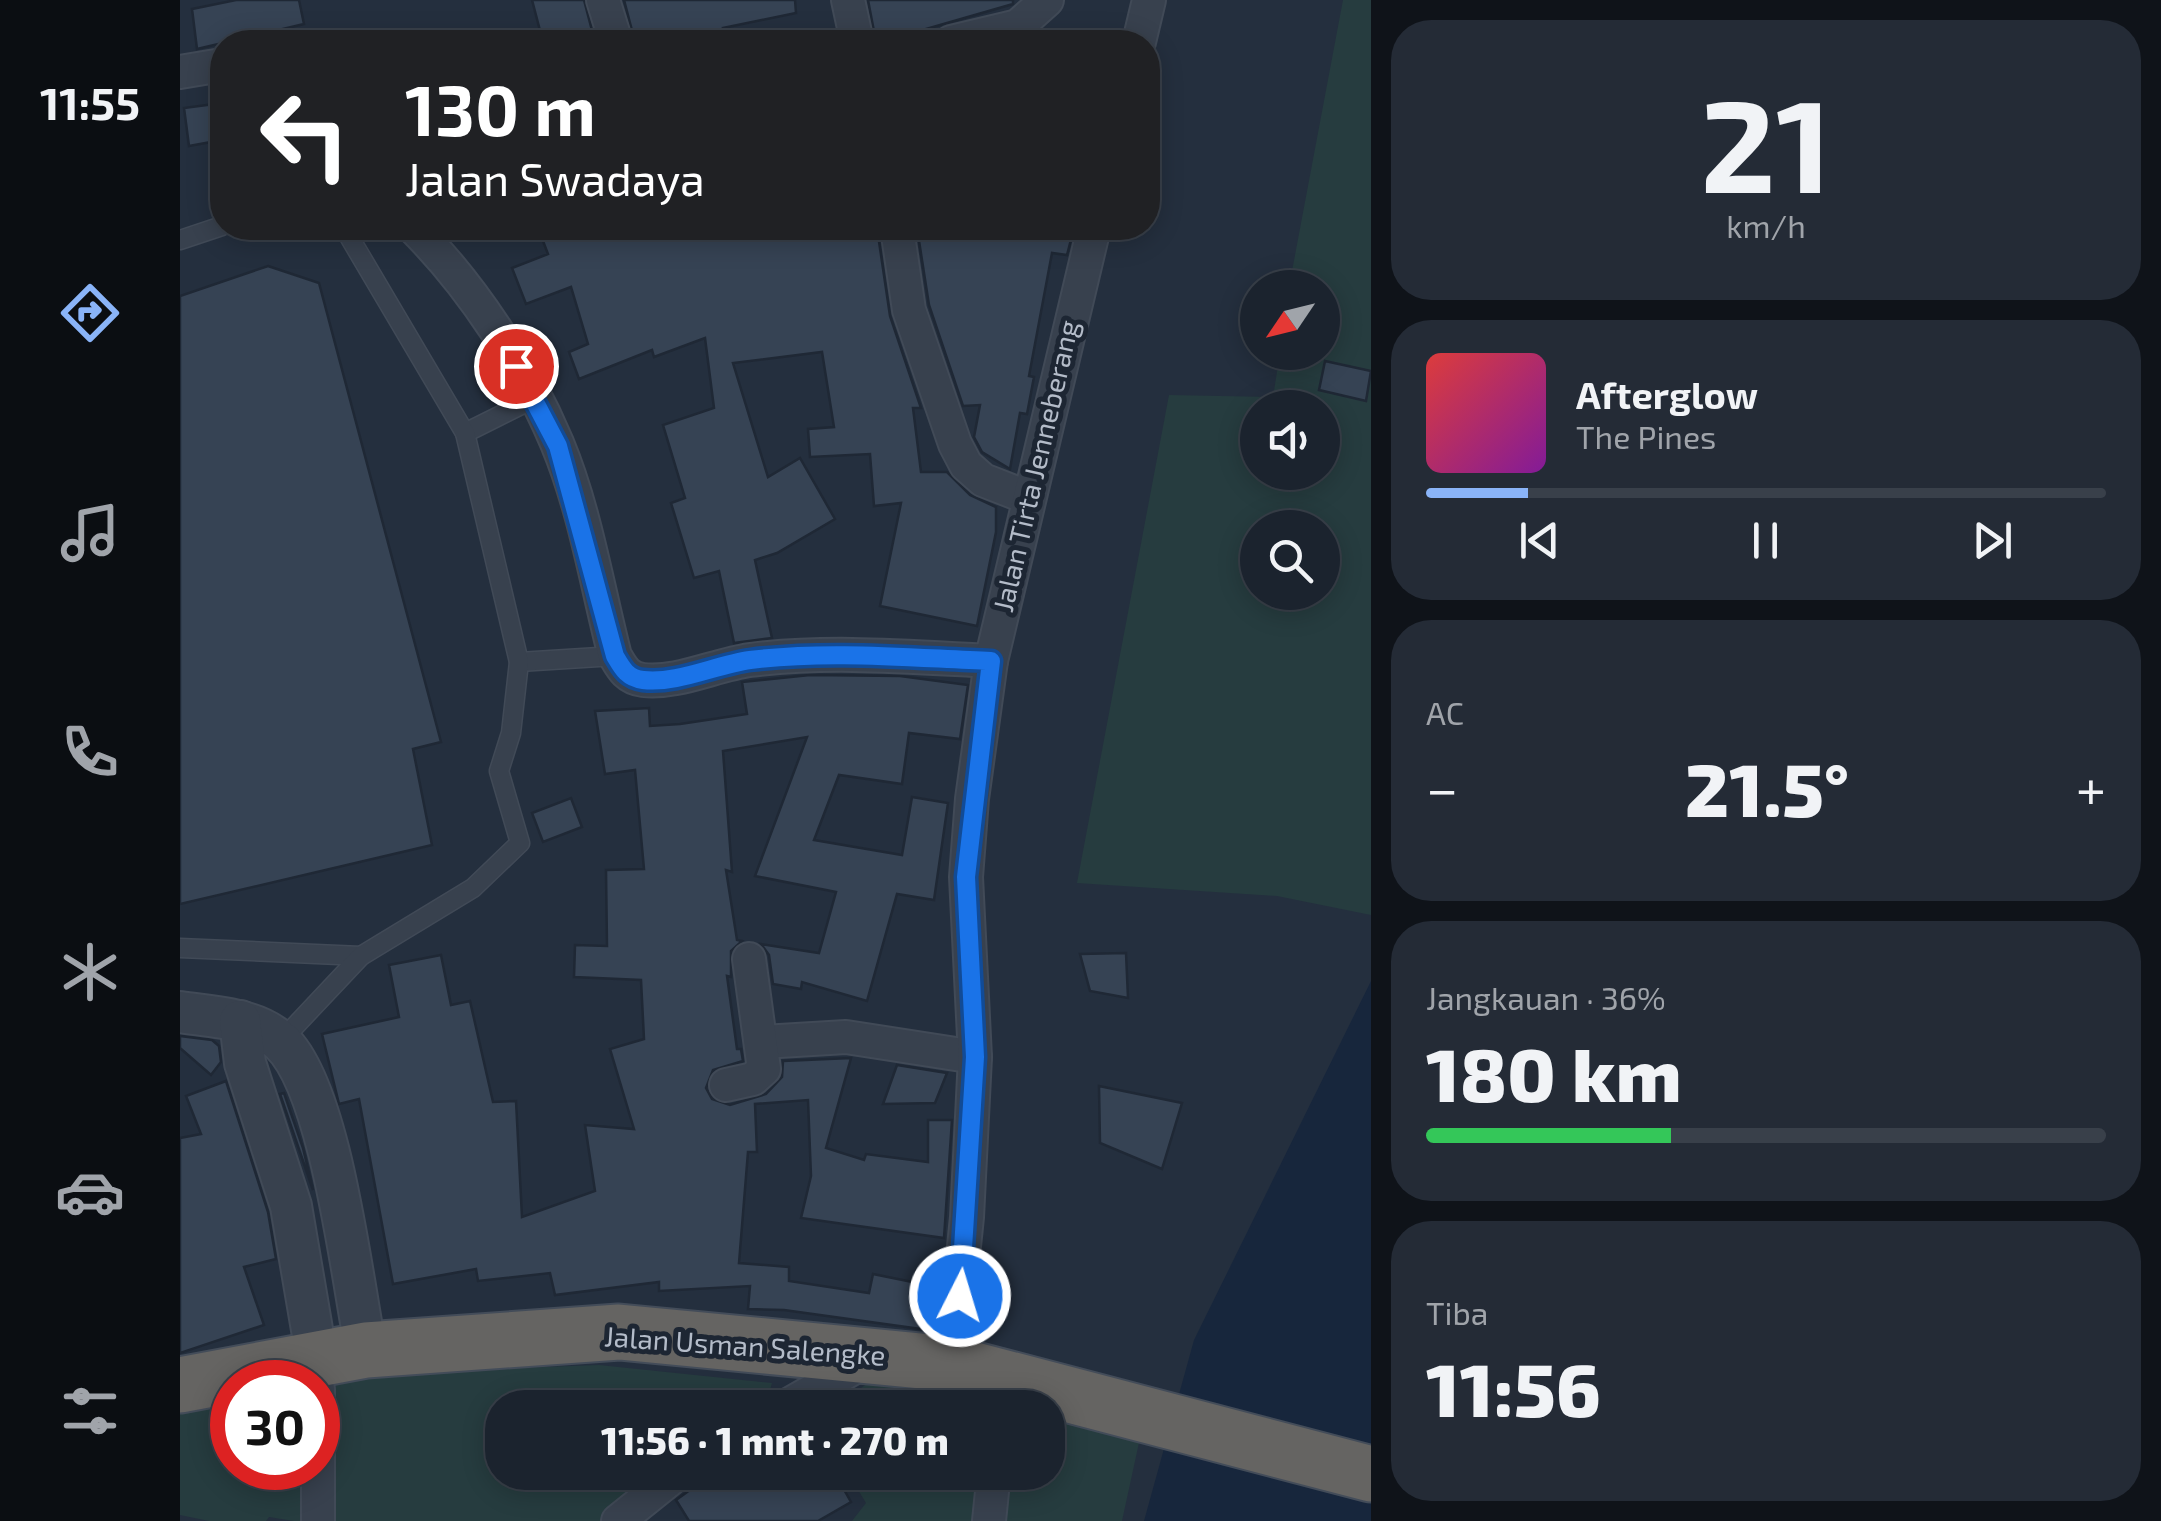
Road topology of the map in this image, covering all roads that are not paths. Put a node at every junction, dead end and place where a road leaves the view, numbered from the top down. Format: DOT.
graph roads {
  1 [pos="603,0"];
  2 [pos="848,0"];
  3 [pos="1047,0"];
  4 [pos="1149,0"];
  5 [pos="612,30"];
  6 [pos="854,30"];
  7 [pos="1001,30"];
  8 [pos="1143,30"];
  9 [pos="210,67"];
  10 [pos="180,72"];
  11 [pos="210,230"];
  12 [pos="180,240"];
  13 [pos="351,240"];
  14 [pos="424,240"];
  15 [pos="899,240"];
  16 [pos="1091,240"];
  17 [pos="535,398"];
  18 [pos="465,432"];
  19 [pos="1029,498"];
  20 [pos="615,656"];
  21 [pos="991,661"];
  22 [pos="519,662"];
  23 [pos="180,948"];
  24 [pos="360,956"];
  25 [pos="749,958"];
  26 [pos="180,1012"];
  27 [pos="240,1021"];
  28 [pos="281,1042"];
  29 [pos="762,1042"];
  30 [pos="975,1057"];
  31 [pos="245,1064"];
  32 [pos="726,1084"];
  33 [pos="875,1355"];
  34 [pos="328,1360"];
  35 [pos="330,1360"];
  36 [pos="952,1364"];
  37 [pos="340,1369"];
  38 [pos="210,1382"];
  39 [pos="180,1385"];
  40 [pos="814,1390"];
  41 [pos="1001,1390"];
  42 [pos="1065,1401"];
  43 [pos="1371,1474"];
  44 [pos="320,1490"];
  45 [pos="657,1490"];
  46 [pos="993,1490"];
  47 [pos="318,1521"];
  48 [pos="618,1521"];
  49 [pos="990,1521"];
  1 -- 5 [label="street"];
  2 -- 6 [label="street"];
  3 -- 7 [label="street"];
  4 -- 8 [label="street"];
  9 -- 10 [label="street"];
  11 -- 12 [label="lane"];
  13 -- 18 [label="lane"];
  14 -- 17 [label="street"];
  15 -- 19 [label="street"];
  16 -- 19 [label="street, Jalan Tirta Jenneberang"];
  17 -- 18 [label="lane"];
  17 -- 20 [label="street"];
  18 -- 22 [label="lane"];
  19 -- 21 [label="street, Jalan Tirta Jenneberang"];
  20 -- 21 [label="street"];
  20 -- 22 [label="lane"];
  21 -- 30 [label="street, Jalan Tirta Jenneberang"];
  22 -- 24 [label="lane"];
  23 -- 24 [label="lane"];
  24 -- 28 [label="lane"];
  25 -- 29 [label="street"];
  26 -- 27 [label="street"];
  27 -- 28 [label="street"];
  27 -- 31 [label="street"];
  28 -- 31 [label="lane"];
  28 -- 35 [label="street"];
  29 -- 30 [label="street"];
  29 -- 32 [label="street"];
  30 -- 36 [label="street, Jalan Tirta Jenneberang"];
  31 -- 34 [label="street"];
  33 -- 36 [label="highway, Jalan Usman Salengke"];
  33 -- 37 [label="highway, Jalan Usman Salengke"];
  33 -- 40 [label="street"];
  36 -- 41 [label="highway, Jalan Usman Salengke"];
  38 -- 39 [label="highway, Jalan Usman Salengke"];
  42 -- 43 [label="highway, Jalan Usman Salengke"];
  44 -- 47 [label="street"];
  45 -- 48 [label="street"];
  46 -- 49 [label="street"];
}
